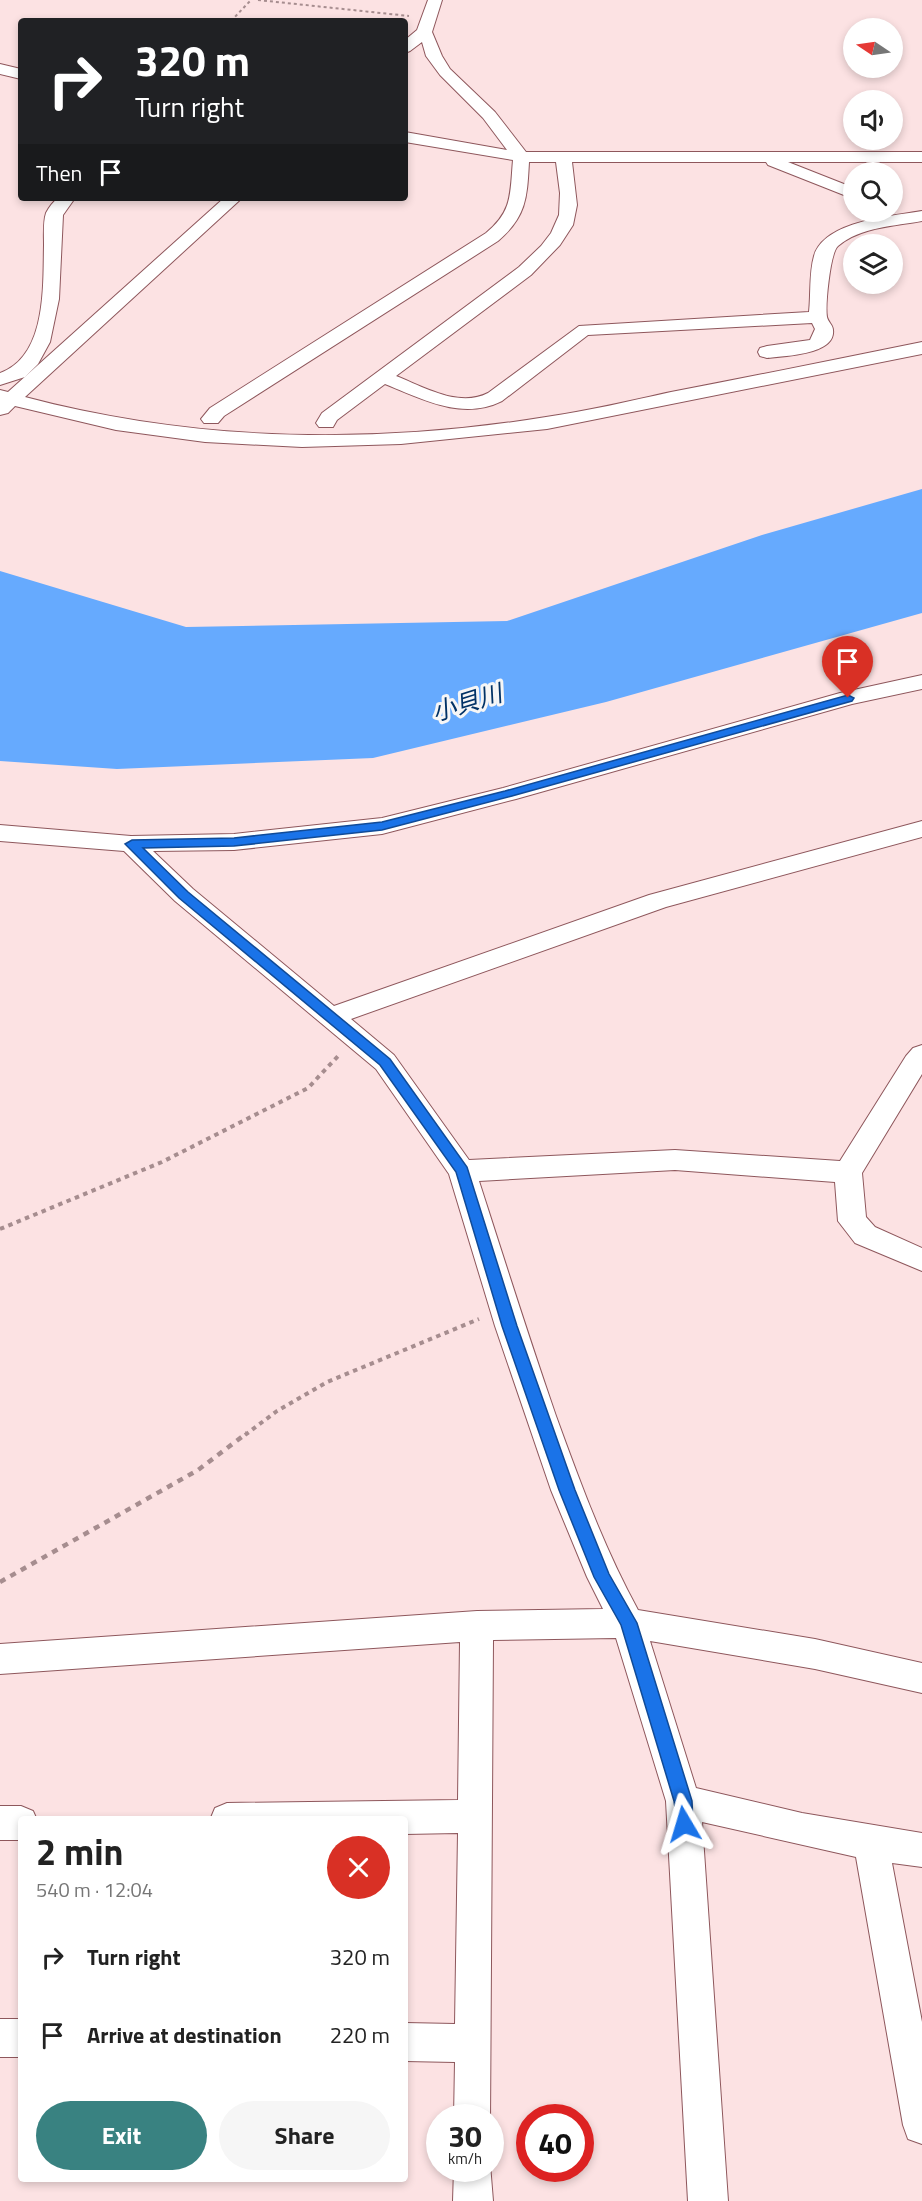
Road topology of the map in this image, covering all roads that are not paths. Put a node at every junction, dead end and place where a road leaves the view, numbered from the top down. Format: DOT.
graph roads {
  1 [pos="435,0"];
  2 [pos="426,25"];
  3 [pos="408,45"];
  4 [pos="0,69"];
  5 [pos="18,73"];
  6 [pos="408,138"];
  7 [pos="521,157"];
  8 [pos="563,157"];
  9 [pos="768,157"];
  10 [pos="922,158"];
  11 [pos="843,190"];
  12 [pos="64,201"];
  13 [pos="231,201"];
  14 [pos="903,215"];
  15 [pos="922,216"];
  16 [pos="903,219"];
  17 [pos="876,222"];
  18 [pos="922,235"];
  19 [pos="818,317"];
  20 [pos="922,348"];
  21 [pos="767,352"];
  22 [pos="383,377"];
  23 [pos="0,379"];
  24 [pos="4,403"];
  25 [pos="79,416"];
  26 [pos="214,416"];
  27 [pos="328,420"];
  28 [pos="475,432"];
  29 [pos="922,682"];
  30 [pos="922,829"];
  31 [pos="0,833"];
  32 [pos="132,844"];
  33 [pos="332,1016"];
  34 [pos="922,1055"];
  35 [pos="462,1171"];
  36 [pos="848,1172"];
  37 [pos="922,1260"];
  38 [pos="628,1623"];
  39 [pos="477,1626"];
  40 [pos="0,1659"];
  41 [pos="922,1678"];
  42 [pos="683,1801"];
  43 [pos="475,1816"];
  44 [pos="408,1817"];
  45 [pos="0,1823"];
  46 [pos="18,1823"];
  47 [pos="871,1844"];
  48 [pos="922,1850"];
  49 [pos="0,2038"];
  50 [pos="18,2038"];
  51 [pos="408,2042"];
  52 [pos="473,2043"];
  53 [pos="473,2104"];
  54 [pos="922,2125"];
  55 [pos="473,2182"];
  56 [pos="473,2201"];
  57 [pos="708,2201"];
  1 -- 2 [label="street"];
  2 -- 3 [label="street"];
  2 -- 7 [label="street"];
  4 -- 5 [label="street"];
  6 -- 7 [label="street"];
  7 -- 8 [label="street"];
  7 -- 26 [label="street"];
  8 -- 9 [label="street"];
  8 -- 22 [label="street"];
  9 -- 10 [label="street"];
  9 -- 11 [label="street"];
  12 -- 23 [label="street"];
  13 -- 24 [label="street"];
  14 -- 15 [label="street"];
  16 -- 18 [label="street"];
  17 -- 19 [label="street"];
  19 -- 21 [label="street"];
  19 -- 22 [label="street"];
  20 -- 28 [label="street"];
  22 -- 27 [label="street"];
  24 -- 25 [label="street"];
  25 -- 26 [label="street"];
  25 -- 28 [label="street"];
  26 -- 27 [label="street"];
  27 -- 28 [label="street"];
  29 -- 32 [label="street"];
  30 -- 33 [label="street"];
  31 -- 32 [label="street"];
  32 -- 33 [label="street"];
  33 -- 35 [label="street"];
  34 -- 36 [label="street"];
  35 -- 36 [label="street"];
  35 -- 38 [label="street"];
  36 -- 37 [label="street"];
  38 -- 39 [label="street"];
  38 -- 41 [label="street"];
  38 -- 42 [label="street"];
  39 -- 40 [label="street"];
  39 -- 43 [label="street"];
  42 -- 47 [label="street"];
  42 -- 57 [label="street"];
  43 -- 44 [label="street"];
  43 -- 52 [label="street"];
  45 -- 46 [label="street"];
  47 -- 48 [label="street"];
  47 -- 54 [label="street"];
  49 -- 50 [label="street"];
  51 -- 52 [label="street"];
  52 -- 53 [label="street"];
  55 -- 56 [label="street"];
}
